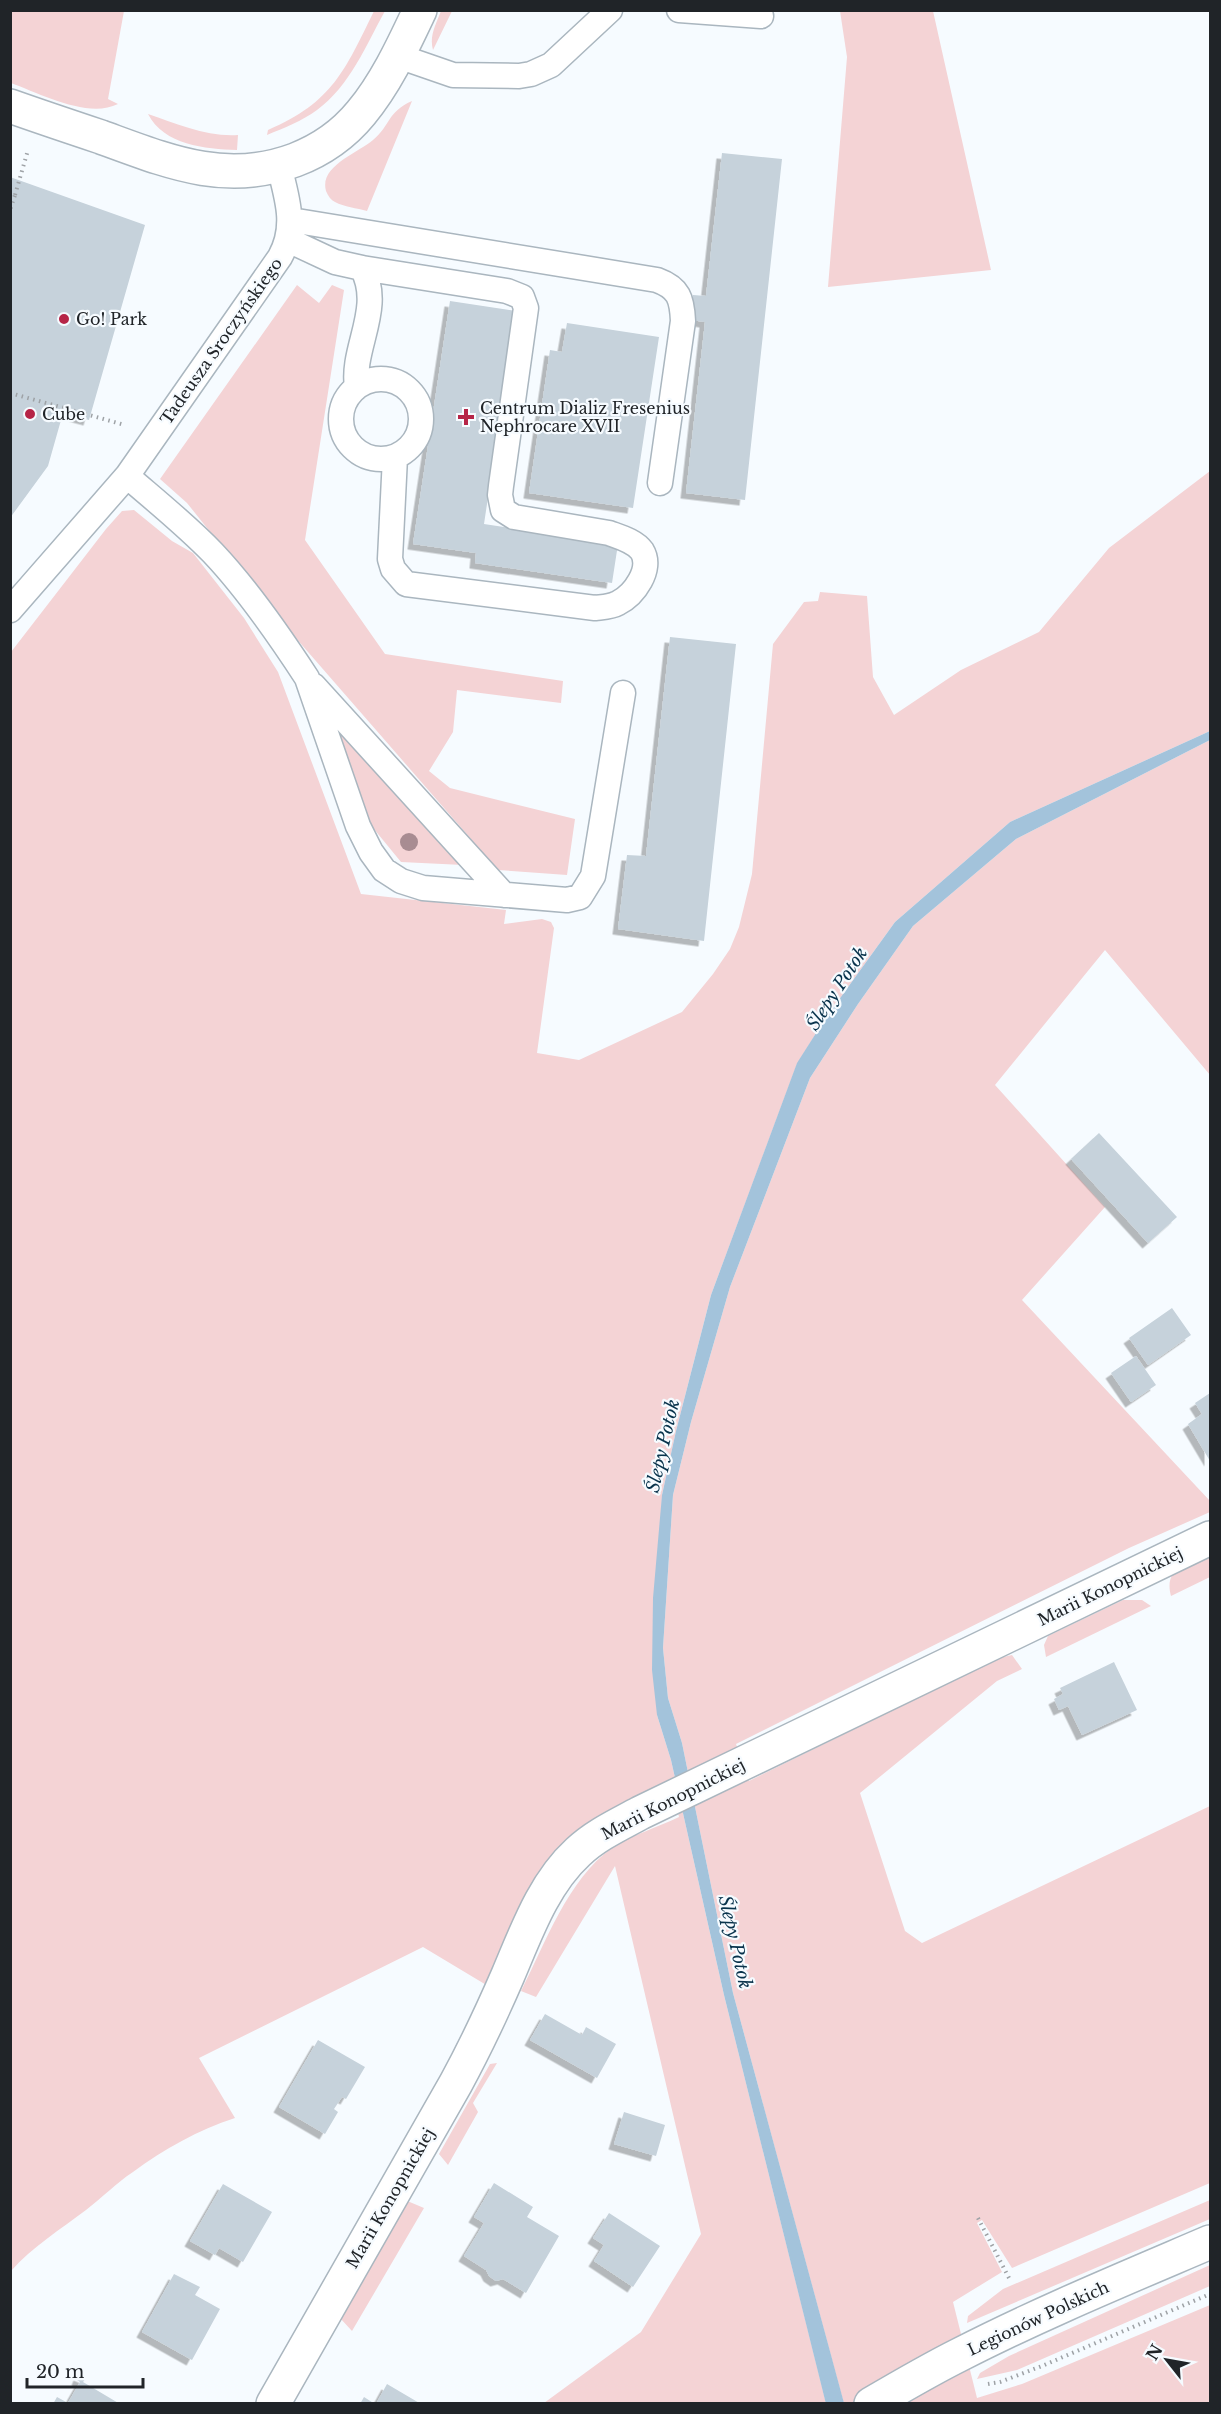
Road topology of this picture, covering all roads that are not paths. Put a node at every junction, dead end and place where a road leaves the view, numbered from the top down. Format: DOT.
graph roads {
  1 [pos="420,10"];
  2 [pos="610,10"];
  3 [pos="679,10"];
  4 [pos="761,16"];
  5 [pos="398,56"];
  6 [pos="10,106"];
  7 [pos="279,166"];
  8 [pos="289,230"];
  9 [pos="362,268"];
  10 [pos="357,387"];
  11 [pos="395,457"];
  12 [pos="128,476"];
  13 [pos="660,483"];
  14 [pos="10,610"];
  15 [pos="307,678"];
  16 [pos="623,693"];
  17 [pos="504,895"];
  18 [pos="1210,1538"];
  19 [pos="1210,2242"];
  20 [pos="273,2403"];
  21 [pos="871,2403"];
  1 -- 5 [label="street"];
  2 -- 5 [label="lane"];
  3 -- 4 [label="lane"];
  5 -- 7 [label="street"];
  6 -- 7 [label="street"];
  7 -- 8 [label="lane"];
  8 -- 9 [label="lane"];
  8 -- 12 [label="lane, Tadeusza Sroczyńskiego"];
  8 -- 13 [label="lane"];
  9 -- 10 [label="lane"];
  9 -- 11 [label="lane"];
  10 -- 11 [label="lane"];
  10 -- 11 [label="lane"];
  12 -- 14 [label="lane, Tadeusza Sroczyńskiego"];
  12 -- 15 [label="lane"];
  15 -- 17 [label="lane"];
  15 -- 17 [label="lane"];
  16 -- 17 [label="lane"];
  18 -- 20 [label="street, Marii Konopnickiej"];
  19 -- 21 [label="street, Legionów Polskich"];
}
